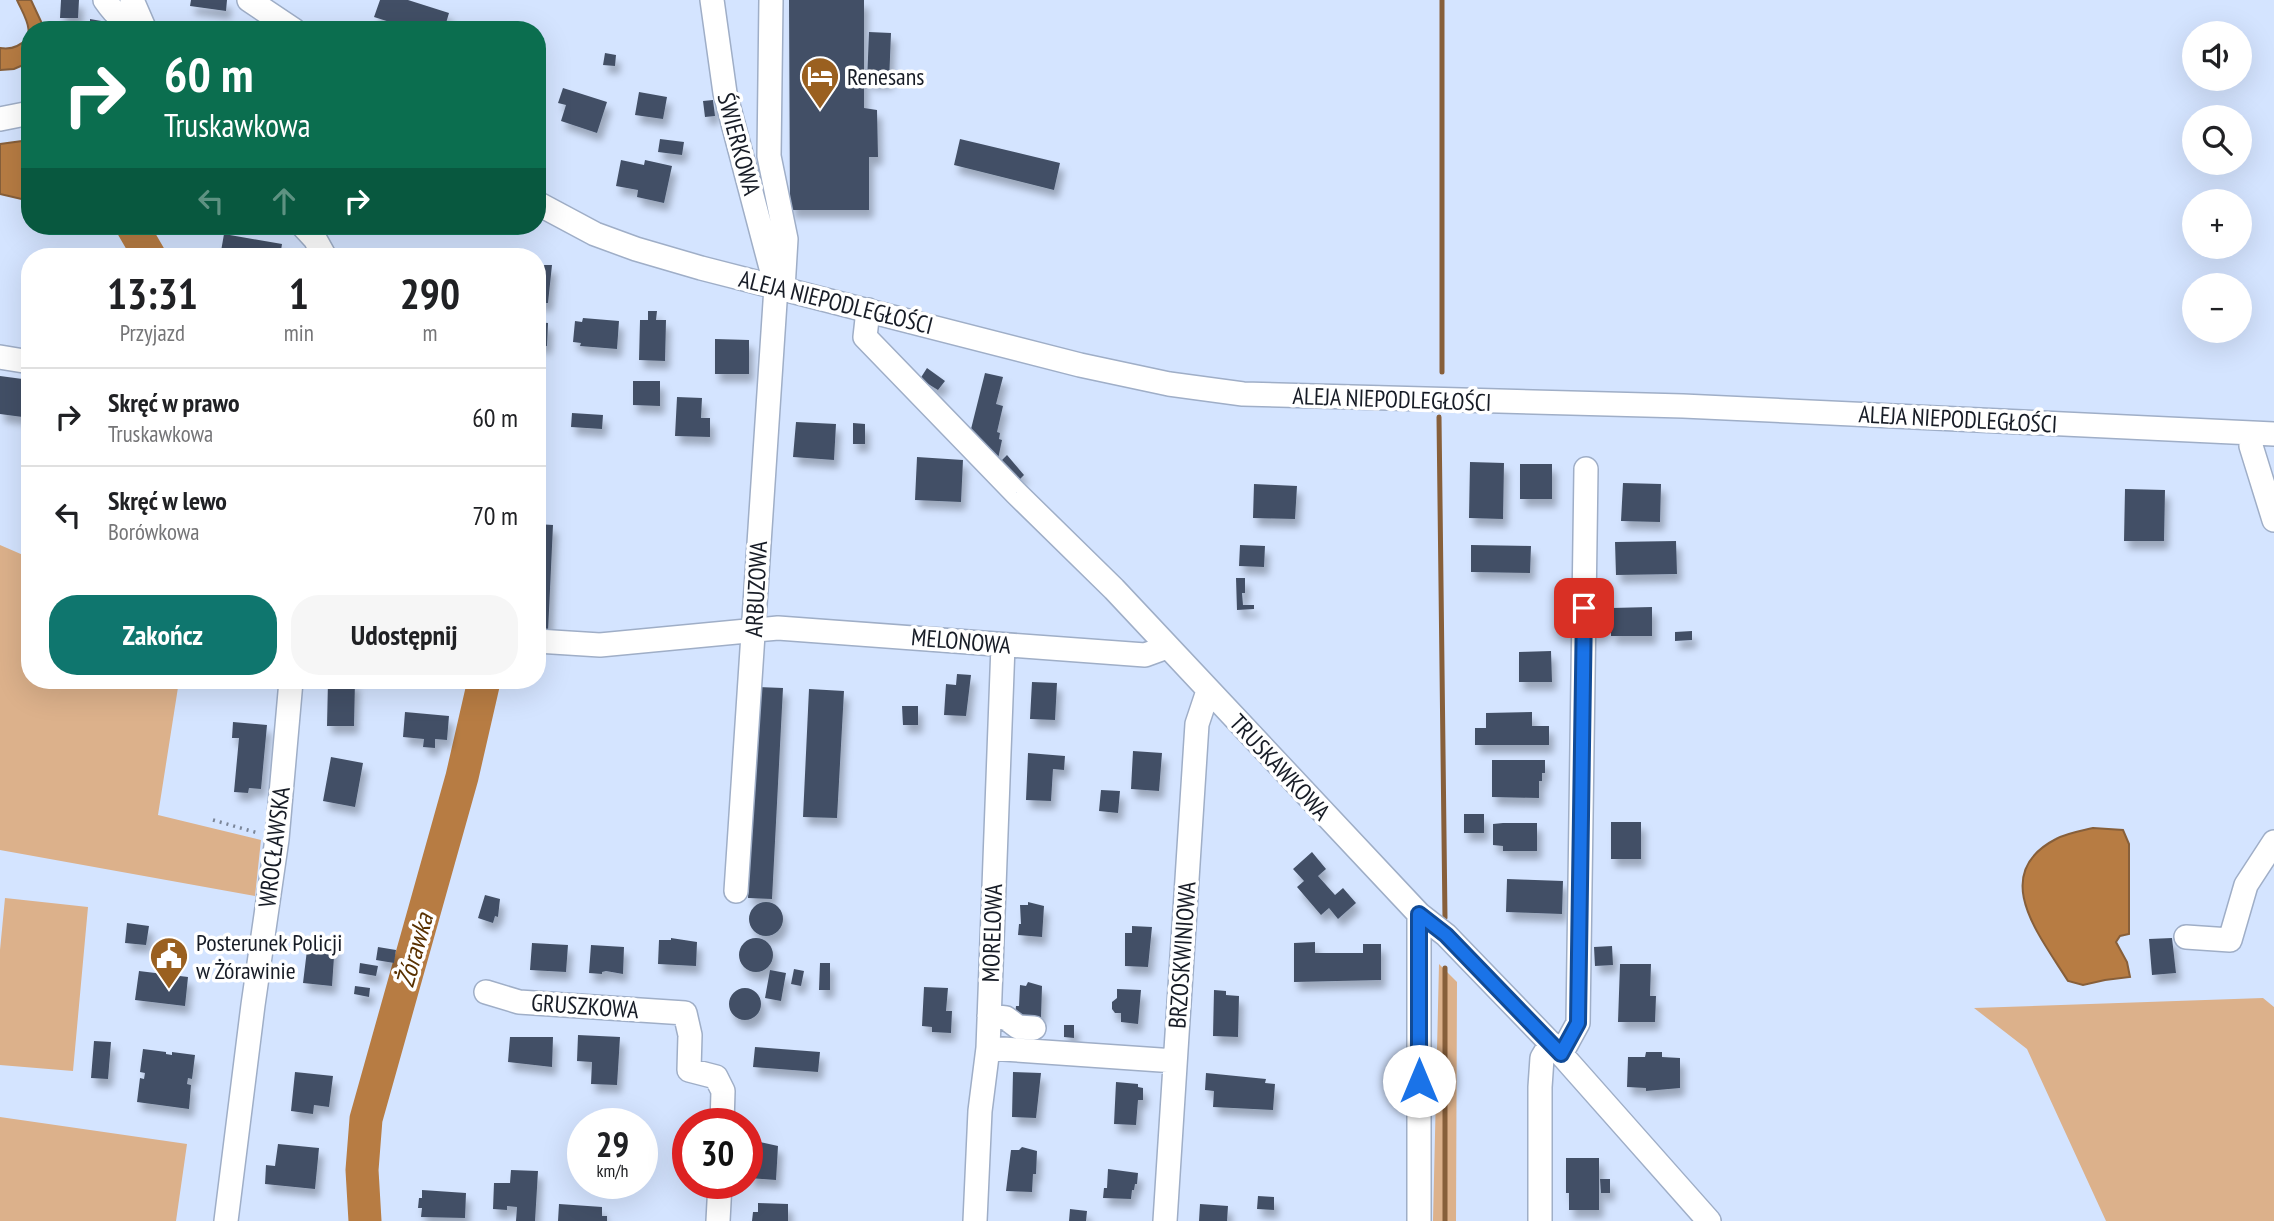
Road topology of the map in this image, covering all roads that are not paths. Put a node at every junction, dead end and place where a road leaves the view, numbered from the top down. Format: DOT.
graph roads {
  1 [pos="105,0"];
  2 [pos="249,0"];
  3 [pos="712,0"];
  4 [pos="771,0"];
  5 [pos="139,17"];
  6 [pos="280,21"];
  7 [pos="21,115"];
  8 [pos="0,119"];
  9 [pos="546,208"];
  10 [pos="780,288"];
  11 [pos="868,310"];
  12 [pos="0,357"];
  13 [pos="21,360"];
  14 [pos="2263,433"];
  15 [pos="1586,469"];
  16 [pos="2274,520"];
  17 [pos="754,629"];
  18 [pos="546,642"];
  19 [pos="1003,645"];
  20 [pos="1167,648"];
  21 [pos="290,689"];
  22 [pos="1208,691"];
  23 [pos="2274,842"];
  24 [pos="736,891"];
  25 [pos="1419,914"];
  26 [pos="2186,937"];
  27 [pos="486,992"];
  28 [pos="989,1016"];
  29 [pos="1034,1028"];
  30 [pos="988,1048"];
  31 [pos="1556,1049"];
  32 [pos="1175,1061"];
  33 [pos="722,1108"];
  34 [pos="719,1199"];
  35 [pos="1708,1220"];
  36 [pos="226,1221"];
  37 [pos="718,1221"];
  38 [pos="975,1221"];
  39 [pos="1166,1221"];
  40 [pos="1419,1221"];
  41 [pos="1540,1221"];
  1 -- 5 [label="street"];
  2 -- 6 [label="street"];
  3 -- 10 [label="street, ŚWIERKOWA"];
  4 -- 10 [label="street, ARBUZOWA"];
  7 -- 8 [label="street"];
  9 -- 10 [label="street, ALEJA NIEPODLEGŁOŚCI"];
  10 -- 11 [label="street, ALEJA NIEPODLEGŁOŚCI"];
  10 -- 17 [label="street, ARBUZOWA"];
  11 -- 14 [label="street, ALEJA NIEPODLEGŁOŚCI"];
  11 -- 20 [label="street, TRUSKAWKOWA"];
  12 -- 13 [label="street"];
  14 -- 16 [label="street"];
  15 -- 31 [label="street"];
  17 -- 18 [label="street, MELONOWA"];
  17 -- 19 [label="street, MELONOWA"];
  17 -- 24 [label="street, ARBUZOWA"];
  19 -- 20 [label="street, MELONOWA"];
  19 -- 28 [label="street, MORELOWA"];
  20 -- 22 [label="street, TRUSKAWKOWA"];
  21 -- 36 [label="street, WROCŁAWSKA"];
  22 -- 25 [label="street, TRUSKAWKOWA"];
  22 -- 32 [label="street, BRZOSKWINIOWA"];
  23 -- 26 [label="street"];
  25 -- 31 [label="street, TRUSKAWKOWA"];
  25 -- 40 [label="street"];
  27 -- 33 [label="street, GRUSZKOWA"];
  28 -- 29 [label="street"];
  28 -- 30 [label="street, MORELOWA"];
  30 -- 32 [label="street"];
  30 -- 38 [label="street, MORELOWA"];
  31 -- 35 [label="street, TRUSKAWKOWA"];
  31 -- 41 [label="street"];
  32 -- 39 [label="street, BRZOSKWINIOWA"];
  34 -- 37 [label="street"];
}
